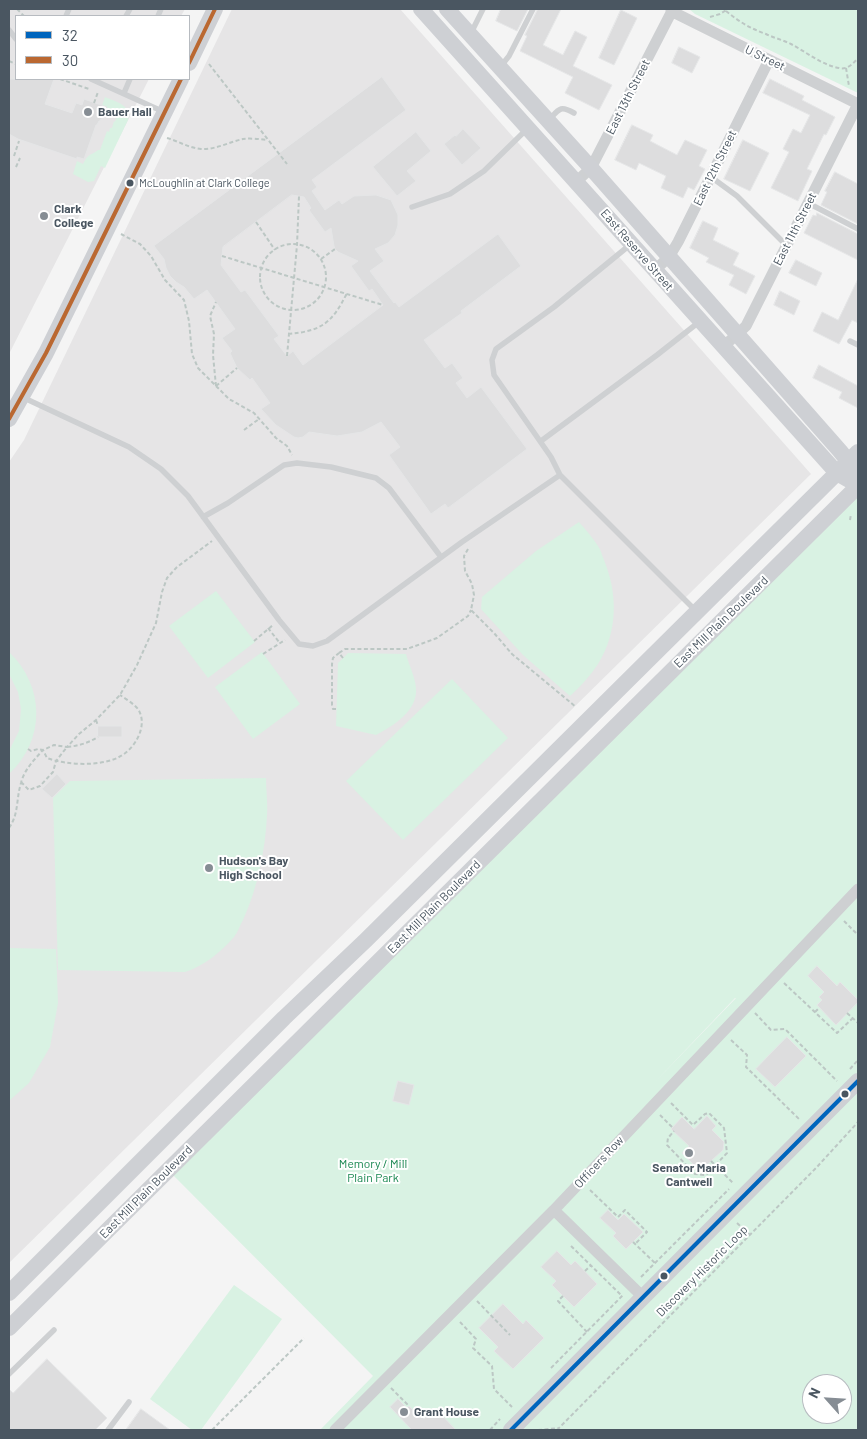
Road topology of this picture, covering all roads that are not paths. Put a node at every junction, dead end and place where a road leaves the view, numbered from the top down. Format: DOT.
graph roads {
  1 [pos="215,9"];
  2 [pos="421,9"];
  3 [pos="483,9"];
  4 [pos="533,9"];
  5 [pos="672,10"];
  6 [pos="453,11"];
  7 [pos="470,35"];
  8 [pos="769,60"];
  9 [pos="190,61"];
  10 [pos="499,67"];
  11 [pos="99,80"];
  12 [pos="130,80"];
  13 [pos="181,80"];
  14 [pos="124,93"];
  15 [pos="858,104"];
  16 [pos="165,112"];
  17 [pos="574,113"];
  18 [pos="548,122"];
  19 [pos="527,128"];
  20 [pos="591,168"];
  21 [pos="711,177"];
  22 [pos="577,182"];
  23 [pos="808,203"];
  24 [pos="412,207"];
  25 [pos="858,229"];
  26 [pos="632,243"];
  27 [pos="787,246"];
  28 [pos="669,257"];
  29 [pos="655,270"];
  30 [pos="700,321"];
  31 [pos="737,334"];
  32 [pos="850,341"];
  33 [pos="858,345"];
  34 [pos="723,347"];
  35 [pos="22,397"];
  36 [pos="9,420"];
  37 [pos="540,441"];
  38 [pos="848,462"];
  39 [pos="560,475"];
  40 [pos="858,485"];
  41 [pos="203,517"];
  42 [pos="441,557"];
  43 [pos="696,611"];
  44 [pos="858,889"];
  45 [pos="858,1081"];
  46 [pos="554,1210"];
  47 [pos="9,1293"];
  48 [pos="643,1297"];
  49 [pos="9,1328"];
  50 [pos="54,1330"];
  51 [pos="9,1374"];
  52 [pos="129,1402"];
  53 [pos="108,1430"];
  54 [pos="336,1430"];
  55 [pos="511,1430"];
  1 -- 9 [label="main road"];
  2 -- 19 [label="main road, East Reserve Street"];
  3 -- 7 [label="lane"];
  4 -- 10 [label="lane"];
  5 -- 8 [label="street, U Street"];
  5 -- 20 [label="street, East 13th Street"];
  6 -- 7 [label="main road, East Reserve Street"];
  7 -- 10 [label="main road, East Reserve Street"];
  8 -- 15 [label="street, U Street"];
  8 -- 21 [label="street, East 12th Street"];
  10 -- 18 [label="main road, East Reserve Street"];
  11 -- 14 [label="lane"];
  12 -- 14 [label="lane"];
  13 -- 16 [label="main road"];
  14 -- 16 [label="lane"];
  15 -- 23 [label="street, East 11th Street"];
  16 -- 35 [label="main road"];
  17 -- 18 [label="lane"];
  18 -- 20 [label="main road, East Reserve Street"];
  19 -- 22 [label="main road, East Reserve Street"];
  19 -- 24 [label="lane"];
  20 -- 22 [label="street, East 13th Street"];
  20 -- 28 [label="main road, East Reserve Street"];
  21 -- 27 [label="lane"];
  21 -- 28 [label="street, East 12th Street"];
  22 -- 26 [label="main road, East Reserve Street"];
  23 -- 25 [label="lane"];
  23 -- 27 [label="street, East 11th Street"];
  26 -- 29 [label="main road, East Reserve Street"];
  26 -- 37 [label="lane"];
  27 -- 31 [label="street, East 11th Street"];
  28 -- 29 [label="street, East 12th Street"];
  28 -- 31 [label="main road, East Reserve Street"];
  29 -- 30 [label="main road, East Reserve Street"];
  30 -- 34 [label="main road, East Reserve Street"];
  30 -- 37 [label="lane"];
  31 -- 34 [label="street, East 11th Street"];
  31 -- 38 [label="main road, East Reserve Street"];
  32 -- 33 [label="lane"];
  34 -- 38 [label="main road, East Reserve Street"];
  35 -- 36 [label="main road"];
  35 -- 41 [label="lane"];
  37 -- 39 [label="lane"];
  38 -- 40 [label="main road, East Reserve Street"];
  38 -- 43 [label="main road, East Mill Plain Boulevard"];
  39 -- 42 [label="lane"];
  39 -- 43 [label="lane"];
  40 -- 49 [label="main road, East Mill Plain Boulevard"];
  41 -- 42 [label="lane"];
  41 -- 42 [label="lane"];
  43 -- 47 [label="main road, East Mill Plain Boulevard"];
  44 -- 46 [label="street, Officers Row"];
  45 -- 48 [label="main road"];
  46 -- 48 [label="street"];
  46 -- 54 [label="street, Officers Row"];
  48 -- 55 [label="main road"];
  50 -- 51 [label="lane"];
  52 -- 53 [label="lane"];
}
